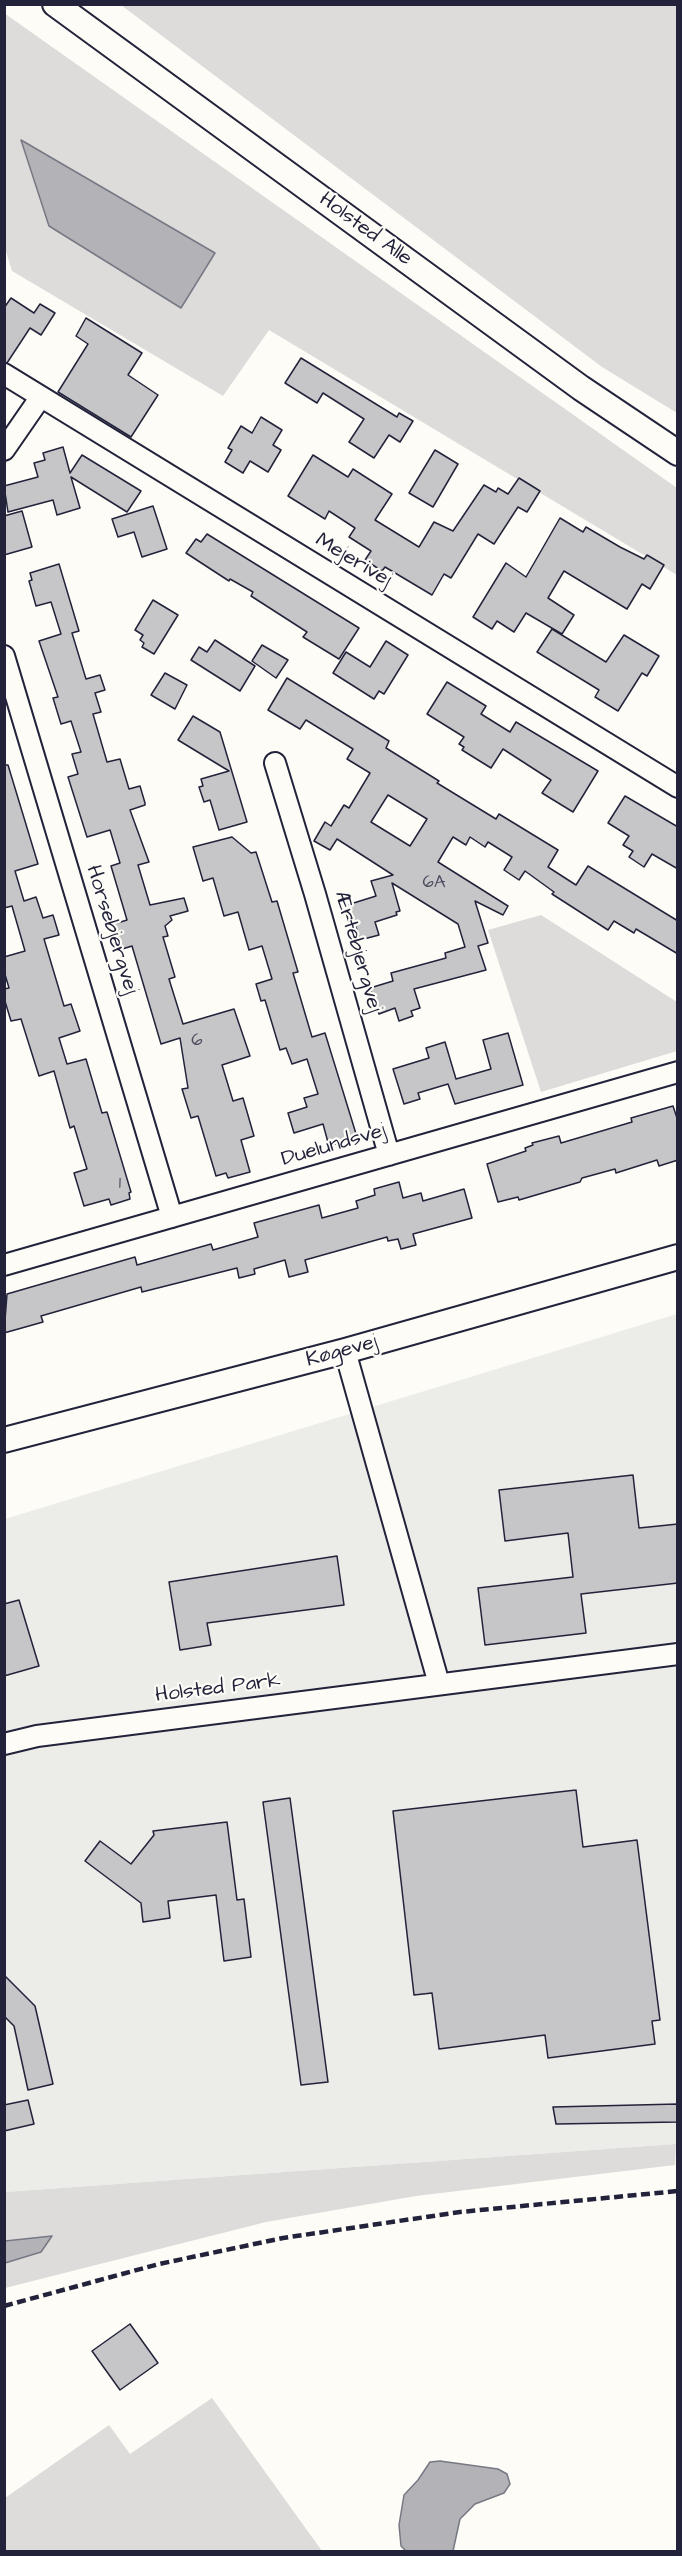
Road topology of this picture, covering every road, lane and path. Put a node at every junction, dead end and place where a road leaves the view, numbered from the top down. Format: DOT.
graph roads {
  1 [pos="55,4"];
  2 [pos="4,374"];
  3 [pos="40,398"];
  4 [pos="4,450"];
  5 [pos="678,453"];
  6 [pos="4,656"];
  7 [pos="275,763"];
  8 [pos="678,788"];
  9 [pos="678,1072"];
  10 [pos="389,1155"];
  11 [pos="172,1217"];
  12 [pos="678,1257"];
  13 [pos="4,1265"];
  14 [pos="345,1352"];
  15 [pos="4,1440"];
  16 [pos="678,1654"];
  17 [pos="439,1684"];
  18 [pos="4,1744"];
  1 -- 5 [label="street, Holsted Alle"];
  2 -- 3 [label="street, Mejerivej"];
  3 -- 4 [label="street"];
  3 -- 8 [label="street, Mejerivej"];
  6 -- 11 [label="street, Horsebjergvej"];
  7 -- 10 [label="street, Ærtebjergvej"];
  9 -- 10 [label="street, Duelundsvej"];
  10 -- 11 [label="street, Duelundsvej"];
  11 -- 13 [label="street, Duelundsvej"];
  12 -- 14 [label="street, Køgevej"];
  14 -- 15 [label="street, Køgevej"];
  14 -- 17 [label="street"];
  16 -- 17 [label="street, Holsted Park"];
  17 -- 18 [label="street, Holsted Park"];
}
